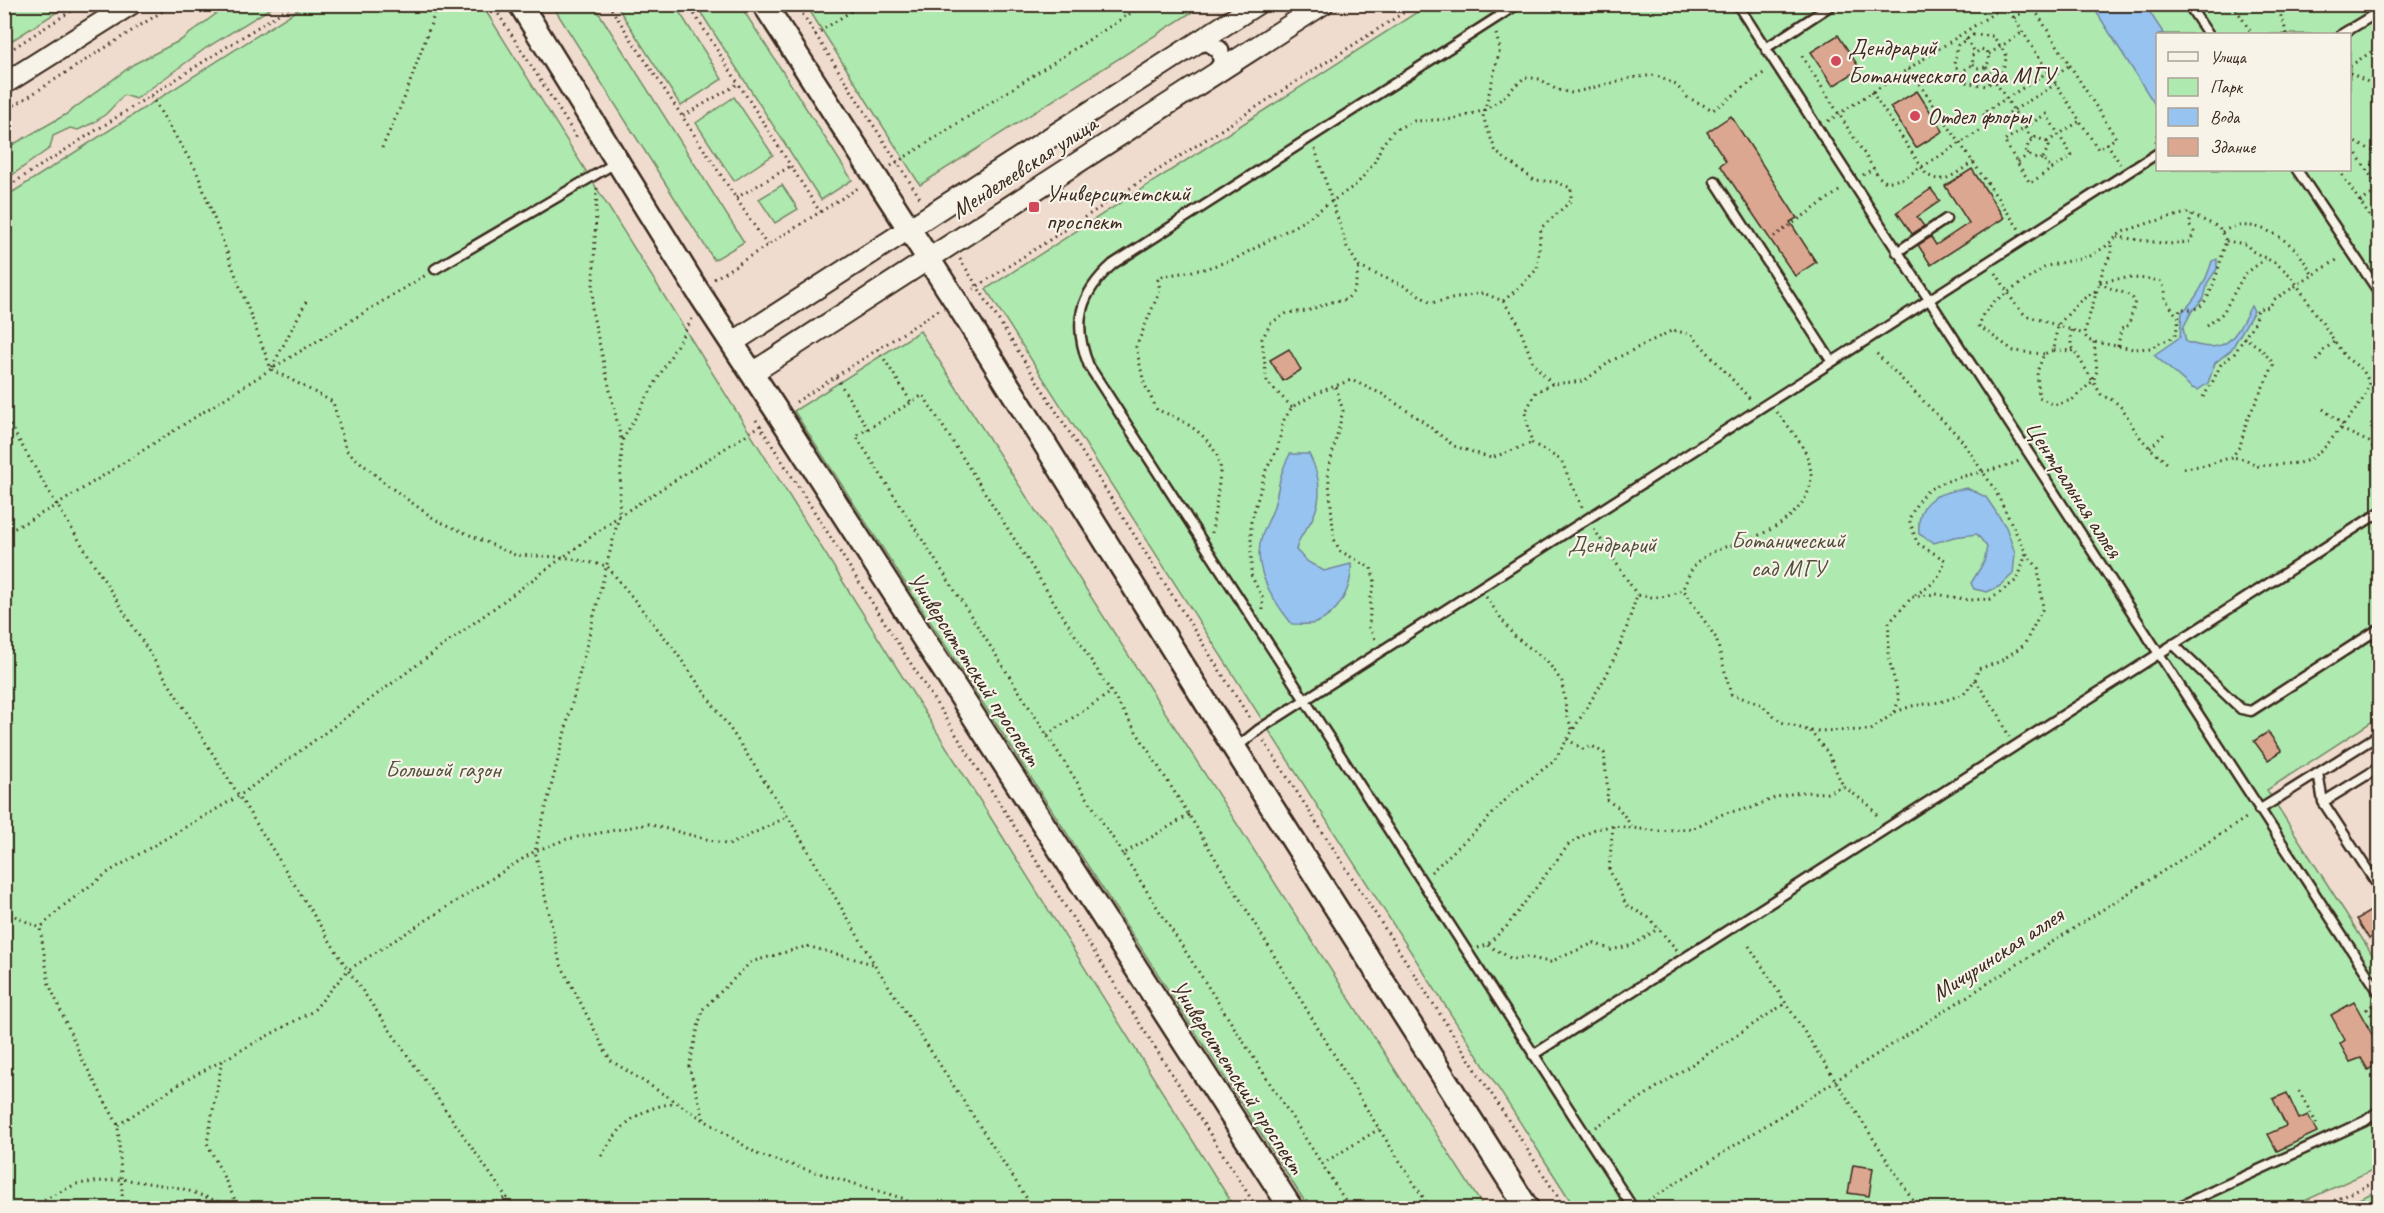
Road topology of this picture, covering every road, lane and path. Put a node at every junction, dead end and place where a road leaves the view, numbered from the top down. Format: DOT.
graph roads {
  1 [pos="82,4"];
  2 [pos="131,4"];
  3 [pos="174,4"];
  4 [pos="294,4"];
  5 [pos="438,4"];
  6 [pos="492,4"];
  7 [pos="520,4"];
  8 [pos="608,4"];
  9 [pos="688,4"];
  10 [pos="764,4"];
  11 [pos="796,4"];
  12 [pos="862,4"];
  13 [pos="1145,4"];
  14 [pos="1257,4"];
  15 [pos="1323,4"];
  16 [pos="1417,4"];
  17 [pos="1518,4"];
  18 [pos="1737,4"];
  19 [pos="1833,4"];
  20 [pos="2188,4"];
  21 [pos="2233,4"];
  22 [pos="2277,4"];
  23 [pos="2007,5"];
  24 [pos="2032,5"];
  25 [pos="2379,10"];
  26 [pos="2014,18"];
  27 [pos="1493,20"];
  28 [pos="2023,32"];
  29 [pos="2207,33"];
  30 [pos="2251,33"];
  31 [pos="2288,33"];
  32 [pos="2344,33"];
  33 [pos="815,35"];
  34 [pos="1966,39"];
  35 [pos="1195,44"];
  36 [pos="2000,46"];
  37 [pos="1766,48"];
  38 [pos="2379,48"];
  39 [pos="1975,52"];
  40 [pos="4,54"];
  41 [pos="1988,54"];
  42 [pos="1802,56"];
  43 [pos="1776,63"];
  44 [pos="1973,64"];
  45 [pos="2070,65"];
  46 [pos="2351,65"];
  47 [pos="1986,67"];
  48 [pos="1909,68"];
  49 [pos="2048,72"];
  50 [pos="1960,73"];
  51 [pos="2351,74"];
  52 [pos="1214,75"];
  53 [pos="2052,77"];
  54 [pos="1994,80"];
  55 [pos="4,84"];
  56 [pos="738,84"];
  57 [pos="2056,84"];
  58 [pos="2379,88"];
  59 [pos="1872,92"];
  60 [pos="151,96"];
  61 [pos="2006,98"];
  62 [pos="1485,110"];
  63 [pos="2014,111"];
  64 [pos="4,112"];
  65 [pos="1839,114"];
  66 [pos="682,117"];
  67 [pos="2080,121"];
  68 [pos="1991,125"];
  69 [pos="1817,128"];
  70 [pos="2025,128"];
  71 [pos="2059,134"];
  72 [pos="1311,137"];
  73 [pos="2032,139"];
  74 [pos="2047,142"];
  75 [pos="2107,143"];
  76 [pos="2351,143"];
  77 [pos="1961,144"];
  78 [pos="581,145"];
  79 [pos="2351,145"];
  80 [pos="382,148"];
  81 [pos="2029,154"];
  82 [pos="2156,154"];
  83 [pos="2379,154"];
  84 [pos="2043,158"];
  85 [pos="1973,162"];
  86 [pos="2017,162"];
  87 [pos="896,163"];
  88 [pos="791,166"];
  89 [pos="608,167"];
  90 [pos="1874,168"];
  91 [pos="1921,168"];
  92 [pos="2051,169"];
  93 [pos="2298,171"];
  94 [pos="2340,171"];
  95 [pos="2126,173"];
  96 [pos="875,176"];
  97 [pos="1716,181"];
  98 [pos="1852,182"];
  99 [pos="4,189"];
  100 [pos="2379,190"];
  101 [pos="736,198"];
  102 [pos="1333,201"];
  103 [pos="2360,202"];
  104 [pos="820,212"];
  105 [pos="931,214"];
  106 [pos="2192,215"];
  107 [pos="1946,219"];
  108 [pos="909,229"];
  109 [pos="2222,232"];
  110 [pos="2379,232"];
  111 [pos="2117,237"];
  112 [pos="2026,238"];
  113 [pos="2226,241"];
  114 [pos="2111,242"];
  115 [pos="951,244"];
  116 [pos="767,245"];
  117 [pos="1758,247"];
  118 [pos="2352,251"];
  119 [pos="1897,252"];
  120 [pos="928,259"];
  121 [pos="2265,259"];
  122 [pos="1989,261"];
  123 [pos="1359,267"];
  124 [pos="435,269"];
  125 [pos="2313,275"];
  126 [pos="2100,282"];
  127 [pos="2298,285"];
  128 [pos="976,287"];
  129 [pos="697,290"];
  130 [pos="2097,290"];
  131 [pos="2008,291"];
  132 [pos="2379,294"];
  133 [pos="308,298"];
  134 [pos="955,300"];
  135 [pos="1928,300"];
  136 [pos="1503,301"];
  137 [pos="2177,316"];
  138 [pos="2057,326"];
  139 [pos="2207,326"];
  140 [pos="698,329"];
  141 [pos="2071,330"];
  142 [pos="2084,334"];
  143 [pos="2244,337"];
  144 [pos="1866,340"];
  145 [pos="2094,342"];
  146 [pos="2334,342"];
  147 [pos="732,343"];
  148 [pos="2118,346"];
  149 [pos="878,349"];
  150 [pos="2054,350"];
  151 [pos="2075,351"];
  152 [pos="2044,354"];
  153 [pos="1832,362"];
  154 [pos="2317,362"];
  155 [pos="271,369"];
  156 [pos="752,373"];
  157 [pos="835,376"];
  158 [pos="2093,381"];
  159 [pos="1552,384"];
  160 [pos="1336,387"];
  161 [pos="2203,397"];
  162 [pos="911,402"];
  163 [pos="1769,402"];
  164 [pos="1292,407"];
  165 [pos="1758,409"];
  166 [pos="2324,409"];
  167 [pos="778,413"];
  168 [pos="4,415"];
  169 [pos="754,416"];
  170 [pos="760,426"];
  171 [pos="2342,427"];
  172 [pos="868,429"];
  173 [pos="2165,433"];
  174 [pos="622,441"];
  175 [pos="1532,443"];
  176 [pos="2150,448"];
  177 [pos="2029,456"];
  178 [pos="2232,457"];
  179 [pos="2379,457"];
  180 [pos="2168,464"];
  181 [pos="2184,468"];
  182 [pos="1984,473"];
  183 [pos="57,505"];
  184 [pos="2379,512"];
  185 [pos="619,516"];
  186 [pos="1587,519"];
  187 [pos="4,534"];
  188 [pos="1210,553"];
  189 [pos="2026,553"];
  190 [pos="563,558"];
  191 [pos="607,566"];
  192 [pos="1480,588"];
  193 [pos="1683,590"];
  194 [pos="1637,595"];
  195 [pos="1912,597"];
  196 [pos="2379,628"];
  197 [pos="1259,629"];
  198 [pos="2173,644"];
  199 [pos="1382,651"];
  200 [pos="2158,654"];
  201 [pos="1975,680"];
  202 [pos="1110,693"];
  203 [pos="1305,700"];
  204 [pos="1895,712"];
  205 [pos="1572,729"];
  206 [pos="1258,730"];
  207 [pos="1810,731"];
  208 [pos="2379,734"];
  209 [pos="1047,735"];
  210 [pos="1567,739"];
  211 [pos="2014,747"];
  212 [pos="1234,749"];
  213 [pos="2379,767"];
  214 [pos="2318,773"];
  215 [pos="1843,786"];
  216 [pos="239,796"];
  217 [pos="2324,802"];
  218 [pos="2259,810"];
  219 [pos="1189,816"];
  220 [pos="788,817"];
  221 [pos="1613,826"];
  222 [pos="1634,828"];
  223 [pos="1887,828"];
  224 [pos="535,851"];
  225 [pos="1123,854"];
  226 [pos="1421,881"];
  227 [pos="2379,889"];
  228 [pos="4,911"];
  229 [pos="40,928"];
  230 [pos="1659,928"];
  231 [pos="1487,945"];
  232 [pos="1749,946"];
  233 [pos="1467,952"];
  234 [pos="1683,959"];
  235 [pos="875,965"];
  236 [pos="348,970"];
  237 [pos="2379,994"];
  238 [pos="2379,1001"];
  239 [pos="1786,1004"];
  240 [pos="2367,1026"];
  241 [pos="1533,1055"];
  242 [pos="222,1061"];
  243 [pos="1836,1081"];
  244 [pos="2299,1091"];
  245 [pos="676,1103"];
  246 [pos="2379,1110"];
  247 [pos="705,1121"];
  248 [pos="118,1125"];
  249 [pos="1379,1129"];
  250 [pos="1585,1134"];
  251 [pos="2325,1140"];
  252 [pos="601,1155"];
  253 [pos="1322,1164"];
  254 [pos="122,1179"];
  255 [pos="2379,1180"];
  256 [pos="507,1197"];
  257 [pos="1426,1201"];
  258 [pos="2333,1202"];
  259 [pos="28,1209"];
  260 [pos="123,1209"];
  261 [pos="238,1209"];
  262 [pos="488,1209"];
  263 [pos="514,1209"];
  264 [pos="913,1209"];
  265 [pos="1033,1209"];
  266 [pos="1257,1209"];
  267 [pos="1291,1209"];
  268 [pos="1350,1209"];
  269 [pos="1413,1209"];
  270 [pos="1431,1209"];
  271 [pos="1527,1209"];
  272 [pos="1566,1209"];
  273 [pos="1635,1209"];
  274 [pos="1918,1209"];
  275 [pos="2176,1209"];
  276 [pos="2318,1209"];
  277 [pos="2336,1209"];
  1 -- 40 [label="path"];
  2 -- 55 [label="street"];
  3 -- 64 [label="path"];
  4 -- 60 [label="path"];
  5 -- 80 [label="path"];
  6 -- 78 [label="path"];
  7 -- 89 [label="main road, Университетский проспект"];
  8 -- 66 [label="path"];
  9 -- 56 [label="path"];
  10 -- 96 [label="main road"];
  11 -- 33 [label="path"];
  12 -- 33 [label="path"];
  13 -- 87 [label="path"];
  14 -- 35 [label="street, Менделеевская улица"];
  15 -- 52 [label="street, Менделеевская улица"];
  16 -- 128 [label="path"];
  17 -- 27 [label="lane"];
  18 -- 37 [label="lane, Центральная аллея"];
  19 -- 37 [label="lane"];
  20 -- 29 [label="lane"];
  21 -- 30 [label="path"];
  22 -- 31 [label="path"];
  23 -- 26 [label="path"];
  23 -- 48 [label="path"];
  24 -- 26 [label="path"];
  24 -- 45 [label="path"];
  25 -- 32 [label="lane"];
  26 -- 28 [label="path"];
  27 -- 62 [label="path"];
  27 -- 72 [label="lane"];
  28 -- 36 [label="path"];
  28 -- 49 [label="path"];
  33 -- 87 [label="path"];
  34 -- 36 [label="path"];
  34 -- 39 [label="path"];
  34 -- 50 [label="path"];
  35 -- 52 [label="street"];
  35 -- 105 [label="street, Менделеевская улица"];
  36 -- 41 [label="path"];
  36 -- 54 [label="path"];
  37 -- 43 [label="lane, Центральная аллея"];
  38 -- 46 [label="path"];
  39 -- 41 [label="path"];
  39 -- 44 [label="path"];
  41 -- 47 [label="path"];
  42 -- 65 [label="path"];
  43 -- 62 [label="path"];
  43 -- 69 [label="lane, Центральная аллея"];
  44 -- 47 [label="path"];
  44 -- 50 [label="path"];
  45 -- 53 [label="path"];
  45 -- 75 [label="path"];
  47 -- 54 [label="path"];
  48 -- 59 [label="path"];
  48 -- 77 [label="path"];
  49 -- 53 [label="path"];
  49 -- 61 [label="path"];
  50 -- 54 [label="path"];
  51 -- 58 [label="path"];
  52 -- 115 [label="street, Менделеевская улица"];
  53 -- 57 [label="path"];
  54 -- 61 [label="path"];
  56 -- 66 [label="path"];
  56 -- 88 [label="path"];
  57 -- 63 [label="path"];
  57 -- 67 [label="path"];
  59 -- 65 [label="path"];
  59 -- 91 [label="path"];
  60 -- 99 [label="path"];
  60 -- 155 [label="path"];
  61 -- 63 [label="path"];
  61 -- 68 [label="path"];
  62 -- 102 [label="path"];
  62 -- 136 [label="path"];
  63 -- 68 [label="path"];
  63 -- 70 [label="path"];
  65 -- 69 [label="path"];
  65 -- 90 [label="path"];
  66 -- 101 [label="path"];
  67 -- 71 [label="path"];
  67 -- 75 [label="path"];
  68 -- 77 [label="path"];
  69 -- 98 [label="lane, Центральная аллея"];
  70 -- 71 [label="path"];
  70 -- 73 [label="path"];
  70 -- 86 [label="path"];
  71 -- 74 [label="path"];
  71 -- 92 [label="path"];
  72 -- 102 [label="path"];
  72 -- 188 [label="lane"];
  73 -- 74 [label="path"];
  73 -- 81 [label="path"];
  74 -- 84 [label="path"];
  75 -- 95 [label="path"];
  76 -- 83 [label="path"];
  77 -- 85 [label="path"];
  77 -- 91 [label="path"];
  79 -- 100 [label="path"];
  81 -- 84 [label="path"];
  81 -- 86 [label="path"];
  82 -- 95 [label="lane"];
  84 -- 92 [label="path"];
  85 -- 91 [label="path"];
  85 -- 112 [label="path"];
  86 -- 92 [label="path"];
  87 -- 96 [label="path"];
  87 -- 105 [label="path"];
  88 -- 101 [label="path"];
  88 -- 104 [label="path"];
  89 -- 124 [label="lane"];
  89 -- 129 [label="main road, Университетский проспект"];
  89 -- 174 [label="path"];
  90 -- 91 [label="path"];
  90 -- 98 [label="path"];
  93 -- 118 [label="lane"];
  94 -- 103 [label="path"];
  95 -- 112 [label="lane"];
  96 -- 104 [label="path"];
  96 -- 108 [label="main road"];
  97 -- 117 [label="lane"];
  98 -- 117 [label="path"];
  98 -- 119 [label="lane, Центральная аллея"];
  100 -- 103 [label="path"];
  101 -- 116 [label="path"];
  102 -- 123 [label="path"];
  102 -- 188 [label="path"];
  103 -- 110 [label="path"];
  104 -- 116 [label="path"];
  105 -- 108 [label="street, Менделеевская улица"];
  106 -- 109 [label="path"];
  106 -- 111 [label="path"];
  106 -- 111 [label="path"];
  107 -- 119 [label="lane"];
  108 -- 120 [label="main road"];
  108 -- 147 [label="street, Менделеевская улица"];
  109 -- 113 [label="path"];
  109 -- 125 [label="path"];
  111 -- 114 [label="path"];
  112 -- 122 [label="lane"];
  113 -- 121 [label="path"];
  113 -- 137 [label="path"];
  114 -- 126 [label="path"];
  114 -- 131 [label="path"];
  115 -- 120 [label="street, Менделеевская улица"];
  115 -- 128 [label="path"];
  116 -- 129 [label="path"];
  117 -- 153 [label="lane"];
  118 -- 125 [label="path"];
  118 -- 132 [label="lane"];
  119 -- 135 [label="lane, Центральная аллея"];
  120 -- 134 [label="main road"];
  120 -- 156 [label="street, Менделеевская улица"];
  121 -- 127 [label="path"];
  121 -- 139 [label="path"];
  122 -- 131 [label="path"];
  122 -- 135 [label="lane"];
  123 -- 136 [label="path"];
  123 -- 164 [label="path"];
  124 -- 155 [label="path"];
  125 -- 127 [label="path"];
  126 -- 130 [label="path"];
  126 -- 137 [label="path"];
  126 -- 148 [label="path"];
  127 -- 143 [label="path"];
  127 -- 146 [label="path"];
  128 -- 134 [label="path"];
  128 -- 206 [label="path"];
  129 -- 147 [label="main road, Университетский проспект"];
  130 -- 138 [label="path"];
  130 -- 142 [label="path"];
  131 -- 138 [label="path"];
  131 -- 152 [label="path"];
  133 -- 155 [label="path"];
  134 -- 149 [label="path"];
  134 -- 212 [label="main road"];
  135 -- 144 [label="lane"];
  135 -- 177 [label="lane, Центральная аллея"];
  136 -- 159 [label="path"];
  137 -- 148 [label="path"];
  138 -- 141 [label="path"];
  138 -- 150 [label="path"];
  140 -- 174 [label="path"];
  141 -- 142 [label="path"];
  141 -- 151 [label="path"];
  142 -- 145 [label="path"];
  143 -- 161 [label="path"];
  143 -- 178 [label="path"];
  144 -- 153 [label="lane"];
  144 -- 182 [label="path"];
  145 -- 148 [label="path"];
  145 -- 158 [label="path"];
  146 -- 154 [label="path"];
  146 -- 171 [label="path"];
  147 -- 156 [label="main road, Университетский проспект"];
  149 -- 157 [label="path"];
  149 -- 162 [label="path"];
  150 -- 151 [label="path"];
  150 -- 152 [label="path"];
  151 -- 158 [label="path"];
  152 -- 158 [label="path"];
  153 -- 163 [label="lane"];
  155 -- 183 [label="path"];
  155 -- 190 [label="path"];
  156 -- 167 [label="main road, Университетский проспект"];
  157 -- 167 [label="path"];
  157 -- 172 [label="path"];
  158 -- 176 [label="path"];
  159 -- 165 [label="path"];
  159 -- 175 [label="path"];
  160 -- 164 [label="path"];
  160 -- 175 [label="path"];
  160 -- 199 [label="path"];
  162 -- 172 [label="path"];
  162 -- 202 [label="path"];
  163 -- 165 [label="lane"];
  163 -- 193 [label="path"];
  164 -- 197 [label="path"];
  165 -- 186 [label="lane"];
  166 -- 171 [label="path"];
  167 -- 170 [label="path"];
  167 -- 267 [label="main road, Университетский проспект"];
  168 -- 183 [label="path"];
  169 -- 170 [label="path"];
  170 -- 185 [label="path"];
  170 -- 266 [label="path"];
  171 -- 178 [label="path"];
  171 -- 179 [label="path"];
  172 -- 209 [label="path"];
  173 -- 176 [label="path"];
  174 -- 185 [label="path"];
  175 -- 186 [label="path"];
  176 -- 180 [label="path"];
  177 -- 182 [label="path"];
  177 -- 200 [label="lane, Центральная аллея"];
  178 -- 181 [label="path"];
  182 -- 189 [label="path"];
  182 -- 195 [label="path"];
  183 -- 187 [label="path"];
  183 -- 216 [label="path"];
  184 -- 198 [label="lane"];
  185 -- 190 [label="path"];
  185 -- 191 [label="path"];
  186 -- 192 [label="lane"];
  186 -- 194 [label="path"];
  188 -- 197 [label="lane"];
  189 -- 195 [label="path"];
  189 -- 201 [label="path"];
  190 -- 191 [label="path"];
  190 -- 216 [label="path"];
  191 -- 220 [label="path"];
  191 -- 224 [label="path"];
  192 -- 199 [label="lane"];
  192 -- 205 [label="path"];
  193 -- 194 [label="path"];
  193 -- 207 [label="path"];
  194 -- 205 [label="path"];
  195 -- 204 [label="path"];
  196 -- 198 [label="lane"];
  197 -- 203 [label="lane"];
  198 -- 200 [label="lane"];
  199 -- 203 [label="lane"];
  200 -- 211 [label="lane"];
  200 -- 218 [label="lane, Центральная аллея"];
  201 -- 204 [label="path"];
  201 -- 211 [label="path"];
  202 -- 209 [label="path"];
  202 -- 219 [label="path"];
  203 -- 206 [label="lane"];
  203 -- 226 [label="lane"];
  204 -- 207 [label="path"];
  205 -- 210 [label="path"];
  206 -- 212 [label="lane"];
  206 -- 272 [label="path"];
  207 -- 215 [label="path"];
  208 -- 214 [label="lane"];
  209 -- 225 [label="path"];
  210 -- 222 [label="path"];
  210 -- 226 [label="path"];
  211 -- 223 [label="lane"];
  212 -- 271 [label="main road"];
  213 -- 217 [label="lane"];
  214 -- 217 [label="lane"];
  214 -- 218 [label="lane"];
  215 -- 222 [label="path"];
  215 -- 223 [label="path"];
  216 -- 229 [label="path"];
  216 -- 236 [label="path"];
  217 -- 227 [label="lane"];
  218 -- 237 [label="lane, Центральная аллея"];
  218 -- 243 [label="path, Мичуринская аллея"];
  219 -- 225 [label="path"];
  219 -- 249 [label="path"];
  220 -- 224 [label="path"];
  220 -- 235 [label="path"];
  221 -- 222 [label="path"];
  221 -- 230 [label="path"];
  221 -- 231 [label="path"];
  223 -- 234 [label="lane"];
  224 -- 236 [label="path"];
  224 -- 245 [label="path"];
  225 -- 253 [label="path"];
  226 -- 233 [label="lane"];
  228 -- 229 [label="path"];
  229 -- 248 [label="path"];
  230 -- 231 [label="path"];
  230 -- 234 [label="path"];
  231 -- 233 [label="path"];
  232 -- 239 [label="path"];
  233 -- 241 [label="lane"];
  234 -- 241 [label="lane"];
  235 -- 247 [label="path"];
  235 -- 265 [label="path"];
  236 -- 242 [label="path"];
  236 -- 256 [label="path"];
  238 -- 240 [label="path"];
  239 -- 243 [label="path"];
  239 -- 250 [label="path"];
  241 -- 250 [label="lane"];
  242 -- 248 [label="path"];
  242 -- 261 [label="path"];
  243 -- 273 [label="path, Мичуринская аллея"];
  243 -- 274 [label="path"];
  244 -- 251 [label="path"];
  245 -- 247 [label="path"];
  245 -- 252 [label="path"];
  246 -- 251 [label="lane"];
  247 -- 264 [label="path"];
  248 -- 254 [label="path"];
  249 -- 253 [label="path"];
  249 -- 257 [label="path"];
  250 -- 273 [label="lane"];
  251 -- 275 [label="lane"];
  253 -- 268 [label="path"];
  254 -- 259 [label="path"];
  254 -- 260 [label="path"];
  254 -- 261 [label="path"];
  255 -- 258 [label="path"];
  256 -- 262 [label="path"];
  256 -- 263 [label="path"];
  257 -- 269 [label="path"];
  257 -- 270 [label="path"];
  258 -- 276 [label="path"];
  258 -- 277 [label="path"];
}
